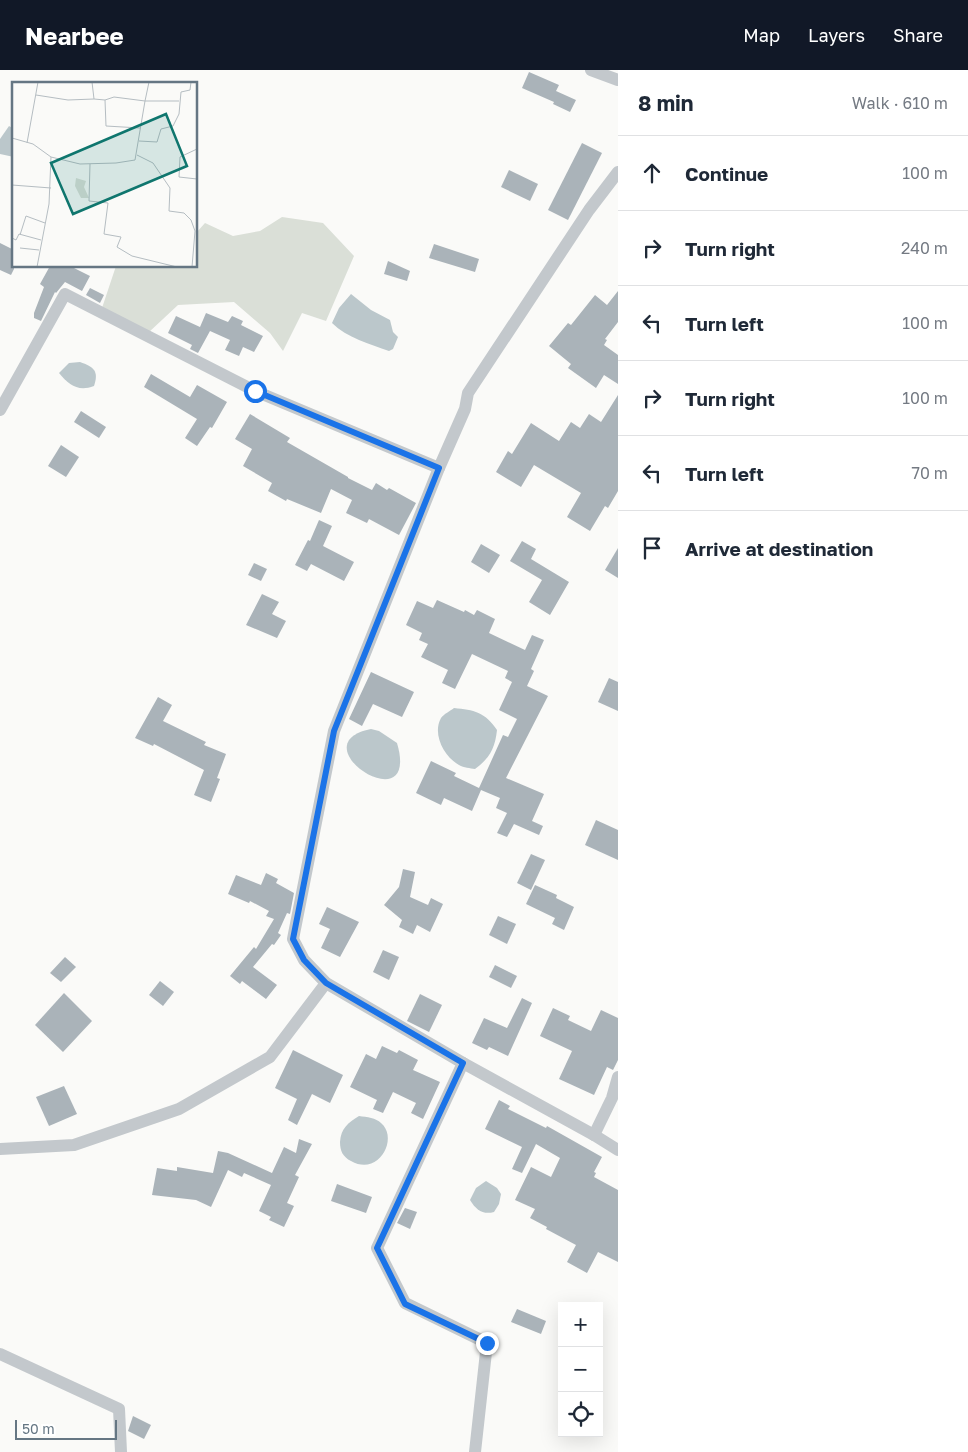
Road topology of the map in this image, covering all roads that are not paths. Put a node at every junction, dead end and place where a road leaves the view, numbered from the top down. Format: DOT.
graph roads {
  1 [pos="591,70"];
  2 [pos="618,80"];
  3 [pos="618,172"];
  4 [pos="0,410"];
  5 [pos="439,468"];
  6 [pos="326,983"];
  7 [pos="463,1063"];
  8 [pos="618,1077"];
  9 [pos="594,1135"];
  10 [pos="0,1149"];
  11 [pos="618,1150"];
  12 [pos="0,1354"];
  13 [pos="121,1452"];
  14 [pos="475,1452"];
  1 -- 2 [label="street"];
  3 -- 5 [label="street"];
  4 -- 5 [label="street"];
  5 -- 6 [label="street"];
  6 -- 7 [label="street"];
  6 -- 10 [label="street"];
  7 -- 9 [label="street"];
  7 -- 14 [label="street"];
  8 -- 9 [label="street"];
  9 -- 11 [label="street"];
  12 -- 13 [label="street"];
}
